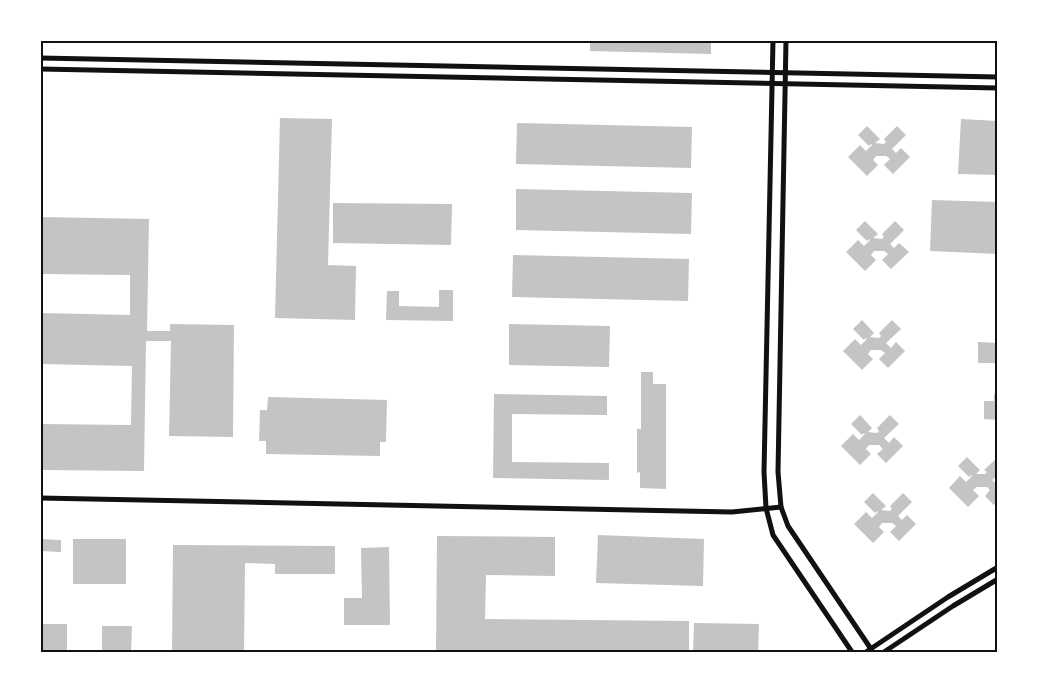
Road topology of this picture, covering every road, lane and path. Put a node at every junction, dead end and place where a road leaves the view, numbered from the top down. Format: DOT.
graph roads {
  1 [pos="773,40"];
  2 [pos="786,40"];
  3 [pos="40,58"];
  4 [pos="40,69"];
  5 [pos="772,72"];
  6 [pos="785,73"];
  7 [pos="998,77"];
  8 [pos="772,83"];
  9 [pos="785,84"];
  10 [pos="998,88"];
  11 [pos="40,498"];
  12 [pos="781,507"];
  13 [pos="766,508"];
  14 [pos="998,567"];
  15 [pos="998,579"];
  16 [pos="869,651"];
  17 [pos="852,652"];
  18 [pos="884,652"];
  1 -- 5 [label="street"];
  2 -- 6 [label="street"];
  3 -- 5 [label="street"];
  4 -- 8 [label="street"];
  5 -- 6 [label="street"];
  5 -- 8 [label="street"];
  6 -- 7 [label="street"];
  6 -- 9 [label="street"];
  8 -- 9 [label="street"];
  8 -- 13 [label="street"];
  9 -- 10 [label="street"];
  9 -- 12 [label="street"];
  11 -- 13 [label="street"];
  12 -- 13 [label="street"];
  12 -- 16 [label="street"];
  13 -- 17 [label="street"];
  14 -- 16 [label="street"];
  15 -- 18 [label="street"];
}
